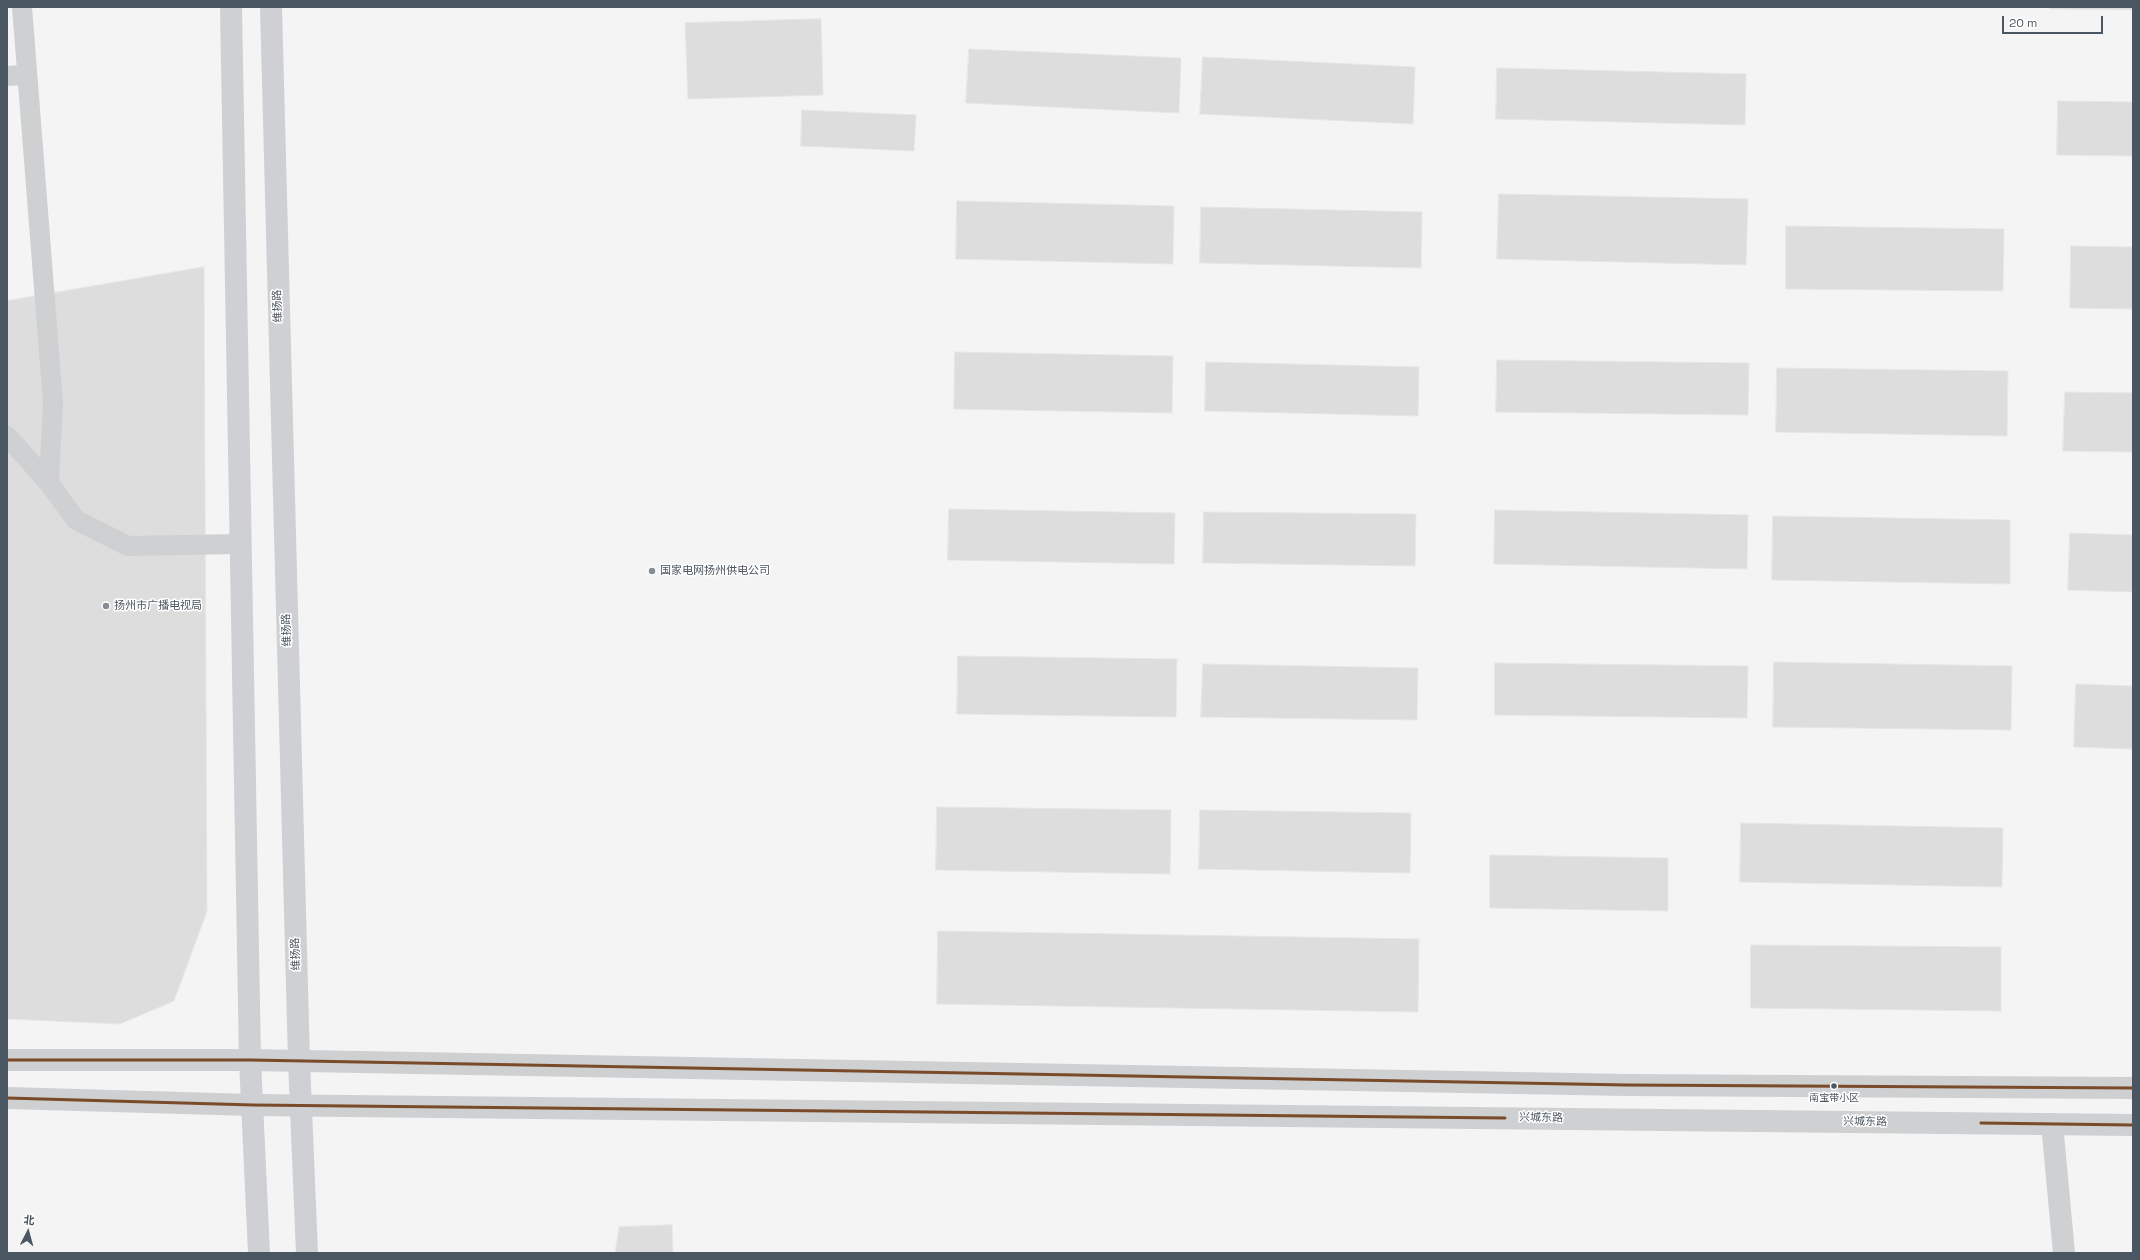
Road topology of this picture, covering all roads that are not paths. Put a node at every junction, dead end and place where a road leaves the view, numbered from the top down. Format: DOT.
graph roads {
  1 [pos="22,7"];
  2 [pos="232,7"];
  3 [pos="270,7"];
  4 [pos="27,75"];
  5 [pos="7,76"];
  6 [pos="7,436"];
  7 [pos="49,483"];
  8 [pos="240,544"];
  9 [pos="7,1060"];
  10 [pos="250,1060"];
  11 [pos="299,1062"];
  12 [pos="2133,1088"];
  13 [pos="7,1098"];
  14 [pos="253,1105"];
  15 [pos="301,1105"];
  16 [pos="2052,1124"];
  17 [pos="2133,1125"];
  18 [pos="259,1253"];
  19 [pos="307,1253"];
  20 [pos="2064,1253"];
  1 -- 4 [label="lane"];
  2 -- 8 [label="main road"];
  3 -- 11 [label="main road, 维扬路"];
  4 -- 5 [label="lane"];
  4 -- 7 [label="lane"];
  6 -- 7 [label="lane"];
  7 -- 8 [label="lane"];
  8 -- 10 [label="main road"];
  9 -- 10 [label="street"];
  10 -- 11 [label="street"];
  10 -- 14 [label="main road"];
  11 -- 12 [label="street"];
  11 -- 15 [label="main road, 维扬路"];
  13 -- 14 [label="street, 兴城东路"];
  14 -- 15 [label="street, 兴城东路"];
  14 -- 18 [label="main road"];
  15 -- 16 [label="street, 兴城东路"];
  15 -- 19 [label="main road, 维扬路"];
  16 -- 17 [label="street, 兴城东路"];
  16 -- 20 [label="street"];
}
